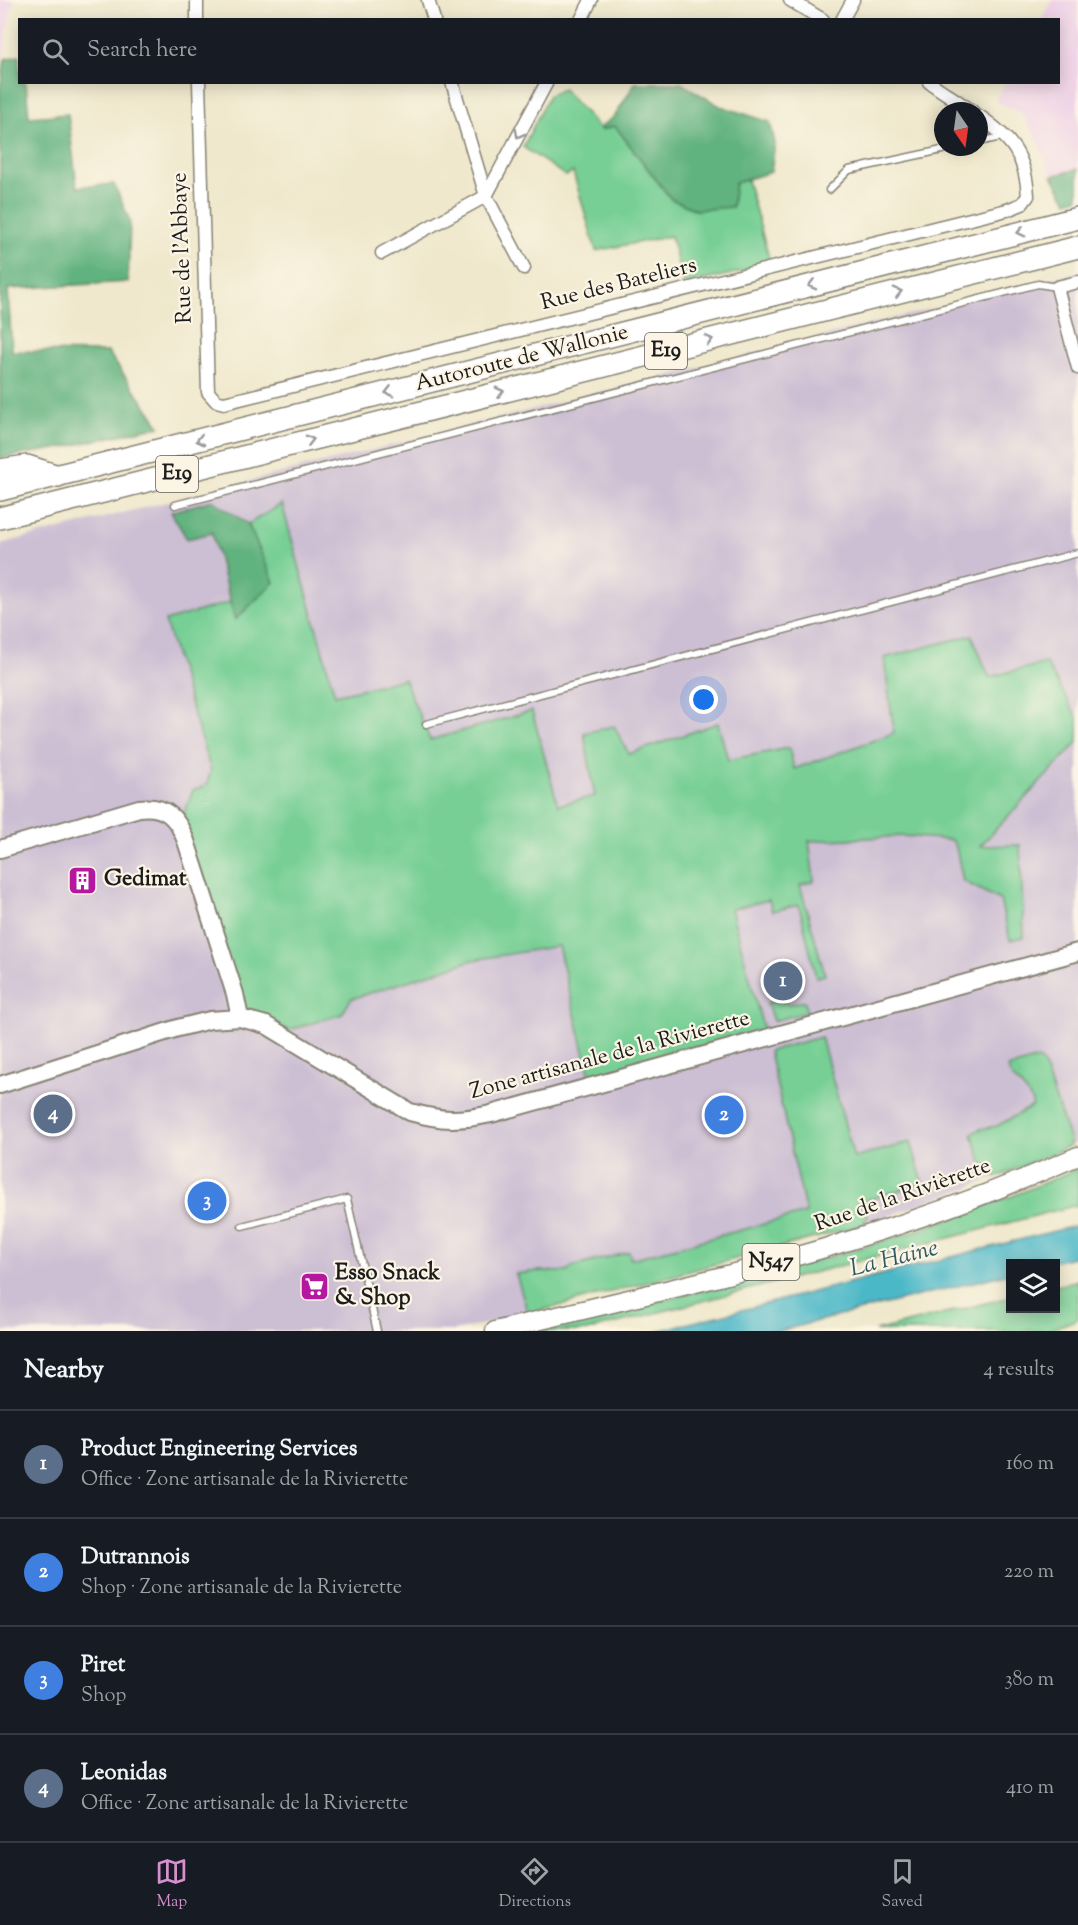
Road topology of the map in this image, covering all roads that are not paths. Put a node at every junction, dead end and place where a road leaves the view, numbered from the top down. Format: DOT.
graph roads {
  1 [pos="197,0"];
  2 [pos="428,0"];
  3 [pos="591,0"];
  4 [pos="790,0"];
  5 [pos="853,0"];
  6 [pos="197,18"];
  7 [pos="433,18"];
  8 [pos="582,18"];
  9 [pos="820,18"];
  10 [pos="843,18"];
  11 [pos="199,84"];
  12 [pos="453,84"];
  13 [pos="546,84"];
  14 [pos="932,84"];
  15 [pos="959,102"];
  16 [pos="988,123"];
  17 [pos="1005,135"];
  18 [pos="988,140"];
  19 [pos="934,152"];
  20 [pos="829,190"];
  21 [pos="486,196"];
  22 [pos="1078,218"];
  23 [pos="1078,247"];
  24 [pos="382,253"];
  25 [pos="524,268"];
  26 [pos="1078,282"];
  27 [pos="1057,287"];
  28 [pos="1078,368"];
  29 [pos="224,403"];
  30 [pos="0,470"];
  31 [pos="58,476"];
  32 [pos="0,490"];
  33 [pos="100,493"];
  34 [pos="175,505"];
  35 [pos="0,518"];
  36 [pos="0,531"];
  37 [pos="1078,553"];
  38 [pos="426,724"];
  39 [pos="0,849"];
  40 [pos="1078,952"];
  41 [pos="240,1018"];
  42 [pos="0,1085"];
  43 [pos="1078,1156"];
  44 [pos="242,1226"];
  45 [pos="377,1331"];
  46 [pos="495,1331"];
  1 -- 6 [label="street"];
  2 -- 7 [label="street"];
  3 -- 8 [label="street"];
  4 -- 9 [label="street"];
  5 -- 10 [label="street"];
  11 -- 29 [label="street, Rue de l'Abbaye"];
  12 -- 21 [label="street"];
  13 -- 21 [label="street, one-way"];
  14 -- 15 [label="street"];
  16 -- 17 [label="street"];
  17 -- 18 [label="lane"];
  17 -- 29 [label="street, Rue des Bateliers"];
  19 -- 20 [label="lane"];
  21 -- 24 [label="street"];
  21 -- 25 [label="street"];
  22 -- 31 [label="highway, Autoroute de Wallonie / E19, one-way"];
  33 -- 23 [label="highway, Autoroute de Wallonie / E19, one-way"];
  26 -- 27 [label="street"];
  27 -- 28 [label="street"];
  27 -- 34 [label="lane"];
  30 -- 31 [label="highway"];
  31 -- 32 [label="highway, Autoroute de Wallonie / E19"];
  33 -- 35 [label="highway, Autoroute de Wallonie / E19"];
  33 -- 36 [label="highway"];
  37 -- 38 [label="lane"];
  39 -- 41 [label="street"];
  40 -- 41 [label="street, Zone artisanale de la Rivierette"];
  41 -- 42 [label="street, Zone artisanale de la Rivierette"];
  43 -- 46 [label="main road, Rue de la Rivièrette / N547"];
  44 -- 45 [label="lane"];
}
